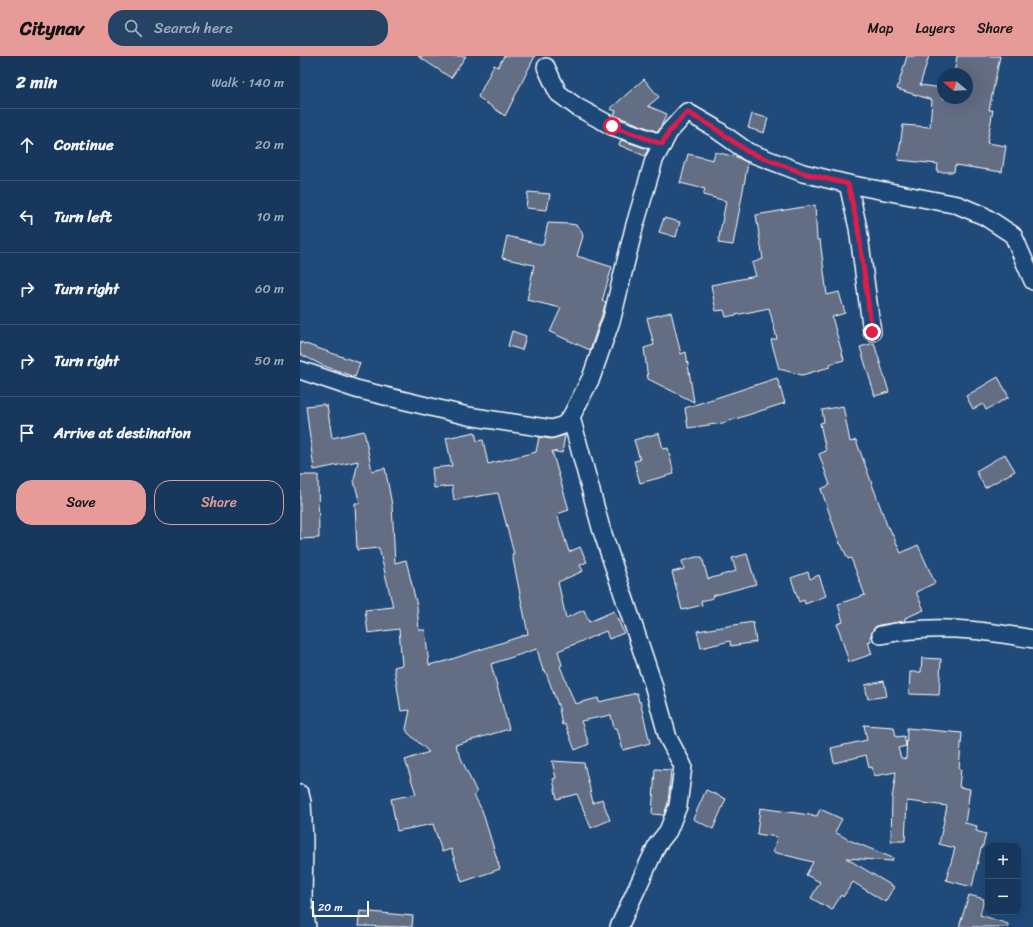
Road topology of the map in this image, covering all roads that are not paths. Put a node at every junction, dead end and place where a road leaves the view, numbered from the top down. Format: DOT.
graph roads {
  1 [pos="546,67"];
  2 [pos="662,144"];
  3 [pos="848,184"];
  4 [pos="1033,281"];
  5 [pos="872,332"];
  6 [pos="300,370"];
  7 [pos="571,417"];
  8 [pos="881,635"];
  9 [pos="1033,639"];
  10 [pos="300,794"];
  11 [pos="307,927"];
  12 [pos="619,927"];
  1 -- 2 [label="street"];
  2 -- 3 [label="street"];
  2 -- 7 [label="street"];
  3 -- 4 [label="street"];
  3 -- 5 [label="street"];
  6 -- 7 [label="street"];
  7 -- 12 [label="street"];
  8 -- 9 [label="street"];
  10 -- 11 [label="street"];
}
